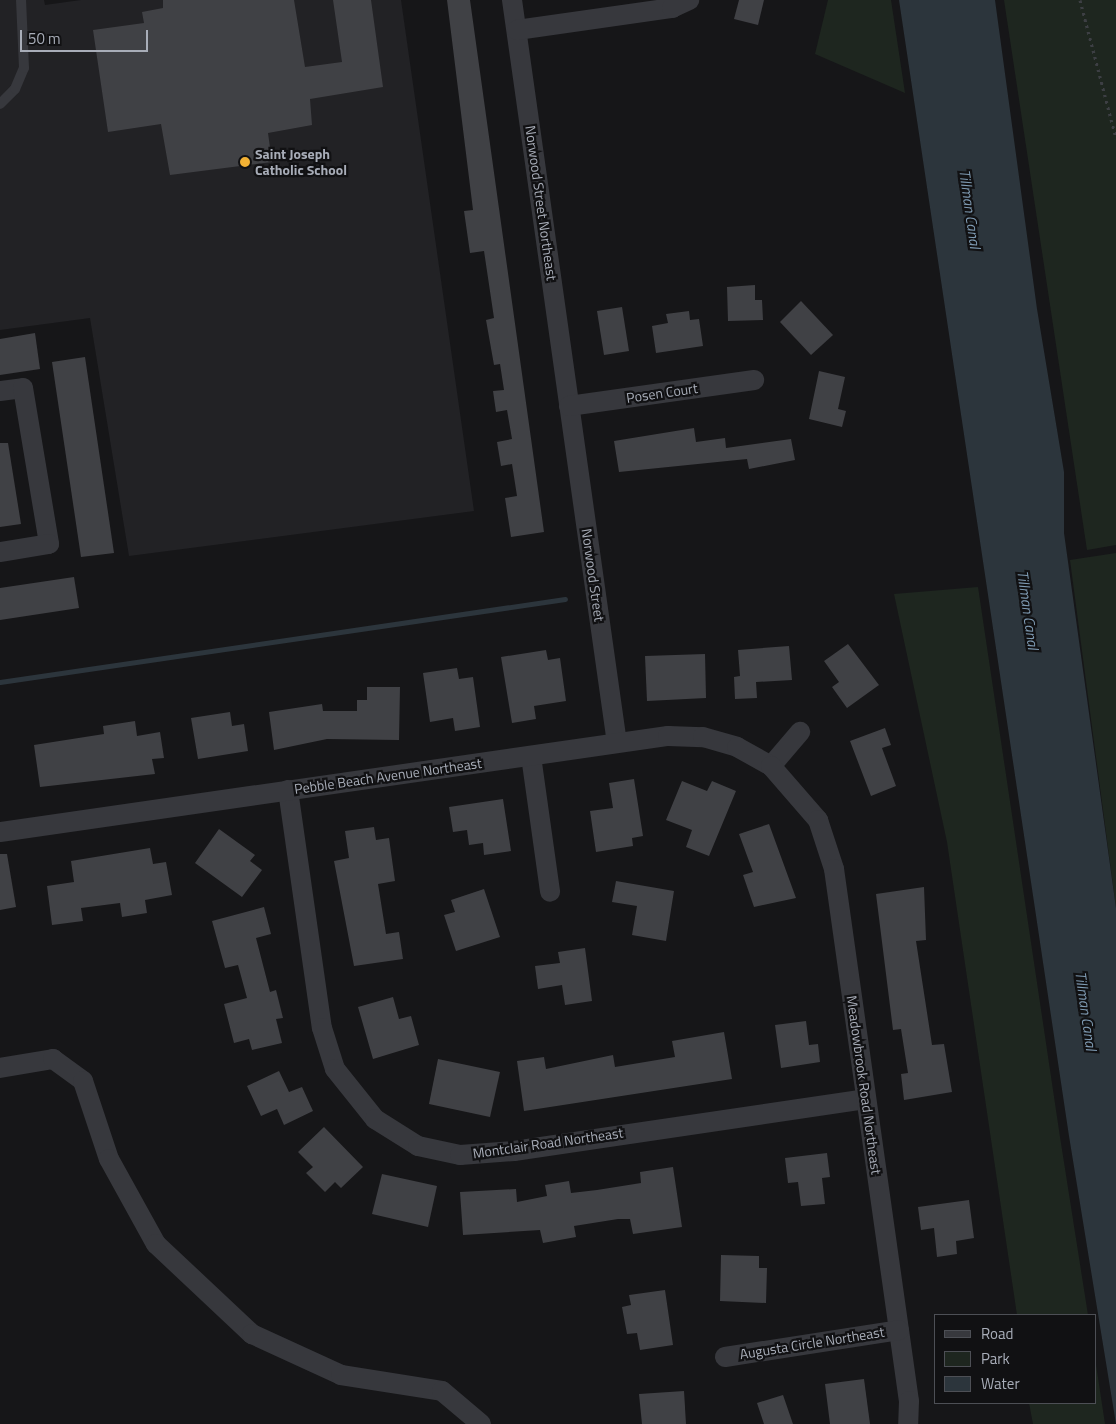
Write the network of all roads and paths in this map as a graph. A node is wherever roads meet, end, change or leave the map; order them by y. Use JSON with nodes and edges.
{"nodes":[{"id":1,"x":22,"y":0,"type":"edge"},
{"id":2,"x":512,"y":0,"type":"edge"},
{"id":3,"x":689,"y":0,"type":"edge"},
{"id":4,"x":1080,"y":0,"type":"edge"},
{"id":5,"x":517,"y":30,"type":"junction"},
{"id":6,"x":0,"y":104,"type":"edge"},
{"id":7,"x":1116,"y":138,"type":"edge"},
{"id":8,"x":754,"y":380,"type":"dead end"},
{"id":9,"x":0,"y":391,"type":"edge"},
{"id":10,"x":569,"y":406,"type":"junction"},
{"id":11,"x":0,"y":552,"type":"edge"},
{"id":12,"x":800,"y":732,"type":"dead end"},
{"id":13,"x":617,"y":743,"type":"junction"},
{"id":14,"x":531,"y":756,"type":"junction"},
{"id":15,"x":771,"y":766,"type":"junction"},
{"id":16,"x":288,"y":790,"type":"junction"},
{"id":17,"x":0,"y":832,"type":"edge"},
{"id":18,"x":550,"y":892,"type":"dead end"},
{"id":19,"x":0,"y":1068,"type":"edge"},
{"id":20,"x":865,"y":1099,"type":"junction"},
{"id":21,"x":899,"y":1330,"type":"junction"},
{"id":22,"x":725,"y":1357,"type":"dead end"},
{"id":23,"x":480,"y":1424,"type":"edge"},
{"id":24,"x":908,"y":1424,"type":"edge"}],
"edges":[{"from":1,"to":6,"type":"lane"},
{"from":2,"to":5,"type":"street","name":"Norwood Street Northeast"},
{"from":3,"to":5,"type":"street"},
{"from":4,"to":7,"type":"path"},
{"from":5,"to":10,"type":"street","name":"Norwood Street Northeast"},
{"from":8,"to":10,"type":"street","name":"Posen Court"},
{"from":9,"to":11,"type":"street"},
{"from":10,"to":13,"type":"street","name":"Norwood Street"},
{"from":12,"to":15,"type":"street"},
{"from":13,"to":14,"type":"street","name":"Pebble Beach Avenue Northeast"},
{"from":13,"to":15,"type":"street","name":"Pebble Beach Avenue Northeast"},
{"from":14,"to":16,"type":"street","name":"Pebble Beach Avenue Northeast"},
{"from":14,"to":18,"type":"street"},
{"from":15,"to":20,"type":"street","name":"Meadowbrook Road Northeast"},
{"from":16,"to":17,"type":"street","name":"Pebble Beach Avenue Northeast"},
{"from":16,"to":20,"type":"street","name":"Montclair Road Northeast"},
{"from":19,"to":23,"type":"street"},
{"from":20,"to":21,"type":"street","name":"Meadowbrook Road Northeast"},
{"from":21,"to":22,"type":"street","name":"Augusta Circle Northeast"},
{"from":21,"to":24,"type":"street","name":"Meadowbrook Road Northeast"}]}
